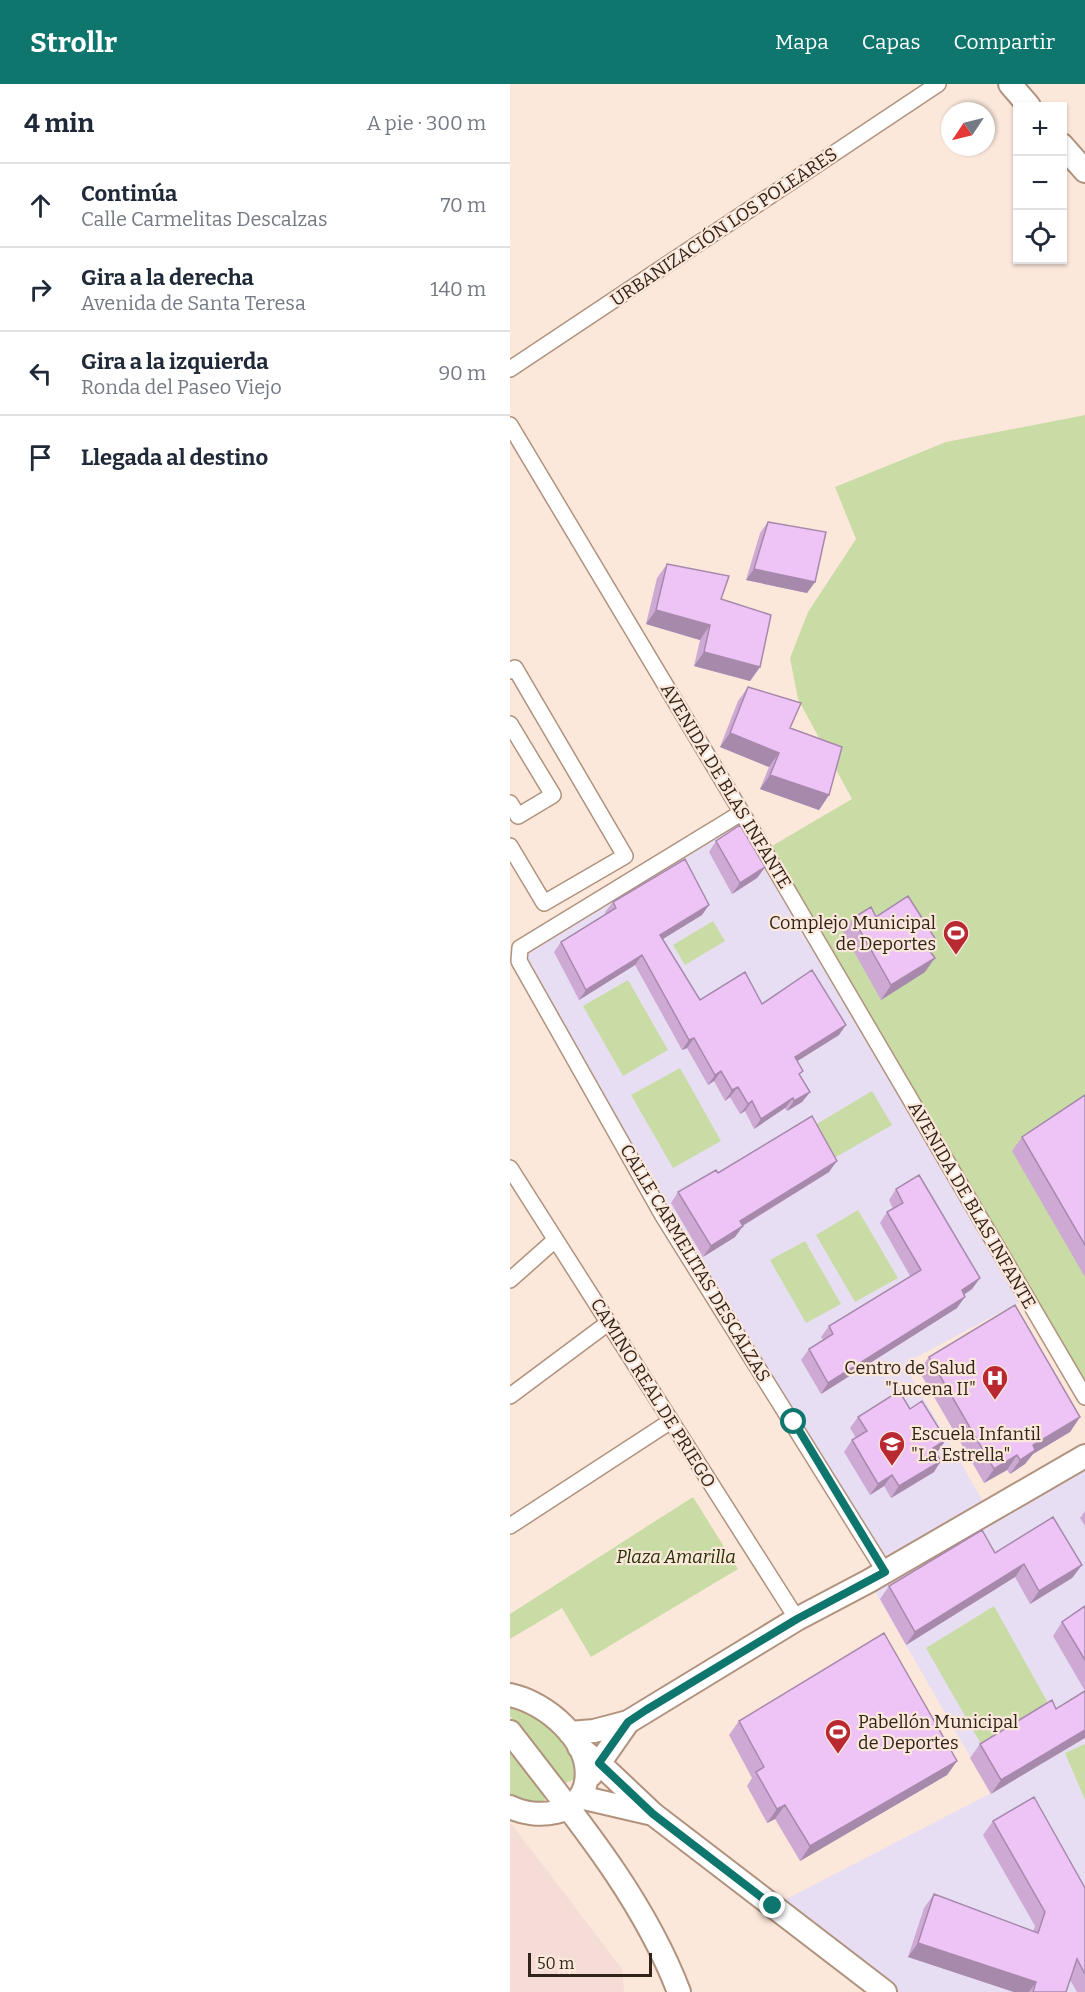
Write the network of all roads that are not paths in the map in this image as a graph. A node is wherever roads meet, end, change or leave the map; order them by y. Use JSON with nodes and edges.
{"nodes":[{"id":1,"x":938,"y":84,"type":"edge"},
{"id":2,"x":1010,"y":84,"type":"edge"},
{"id":3,"x":1026,"y":102,"type":"edge"},
{"id":4,"x":1067,"y":151,"type":"edge"},
{"id":5,"x":1085,"y":171,"type":"edge"},
{"id":6,"x":510,"y":369,"type":"edge"},
{"id":7,"x":510,"y":425,"type":"edge"},
{"id":8,"x":510,"y":671,"type":"edge"},
{"id":9,"x":510,"y":724,"type":"edge"},
{"id":10,"x":510,"y":803,"type":"edge"},
{"id":11,"x":741,"y":813,"type":"junction"},
{"id":12,"x":510,"y":846,"type":"edge"},
{"id":13,"x":510,"y":1168,"type":"edge"},
{"id":14,"x":555,"y":1240,"type":"junction"},
{"id":15,"x":510,"y":1280,"type":"edge"},
{"id":16,"x":608,"y":1323,"type":"junction"},
{"id":17,"x":510,"y":1396,"type":"edge"},
{"id":18,"x":1085,"y":1397,"type":"edge"},
{"id":19,"x":671,"y":1421,"type":"junction"},
{"id":20,"x":1085,"y":1456,"type":"edge"},
{"id":21,"x":510,"y":1526,"type":"edge"},
{"id":22,"x":885,"y":1572,"type":"junction"},
{"id":23,"x":797,"y":1619,"type":"junction"},
{"id":24,"x":510,"y":1682,"type":"edge"},
{"id":25,"x":510,"y":1695,"type":"edge"},
{"id":26,"x":628,"y":1722,"type":"junction"},
{"id":27,"x":510,"y":1731,"type":"edge"},
{"id":28,"x":574,"y":1740,"type":"junction"},
{"id":29,"x":599,"y":1763,"type":"junction"},
{"id":30,"x":578,"y":1795,"type":"junction"},
{"id":31,"x":510,"y":1807,"type":"edge"},
{"id":32,"x":653,"y":1814,"type":"junction"},
{"id":33,"x":679,"y":1992,"type":"edge"},
{"id":34,"x":885,"y":1992,"type":"edge"}],
"edges":[{"from":1,"to":6,"type":"street","name":"URBANIZACIÓN LOS POLEARES"},
{"from":2,"to":3,"type":"street"},
{"from":4,"to":5,"type":"street"},
{"from":7,"to":11,"type":"street","name":"AVENIDA DE BLAS INFANTE"},
{"from":8,"to":12,"type":"street"},
{"from":9,"to":10,"type":"street"},
{"from":11,"to":18,"type":"street","name":"AVENIDA DE BLAS INFANTE"},
{"from":11,"to":22,"type":"street","name":"CALLE CARMELITAS DESCALZAS"},
{"from":13,"to":14,"type":"street","name":"CAMINO REAL DE PRIEGO"},
{"from":14,"to":15,"type":"street"},
{"from":14,"to":16,"type":"street","name":"CAMINO REAL DE PRIEGO"},
{"from":16,"to":17,"type":"street"},
{"from":16,"to":19,"type":"street","name":"CAMINO REAL DE PRIEGO"},
{"from":19,"to":21,"type":"street"},
{"from":19,"to":23,"type":"street","name":"CAMINO REAL DE PRIEGO"},
{"from":20,"to":22,"type":"street"},
{"from":22,"to":23,"type":"street"},
{"from":23,"to":26,"type":"street"},
{"from":24,"to":25,"type":"street"},
{"from":25,"to":28,"type":"street"},
{"from":26,"to":28,"type":"street"},
{"from":26,"to":29,"type":"street"},
{"from":27,"to":30,"type":"street"},
{"from":28,"to":29,"type":"street"},
{"from":28,"to":30,"type":"street"},
{"from":29,"to":30,"type":"street"},
{"from":29,"to":32,"type":"street"},
{"from":30,"to":31,"type":"street"},
{"from":30,"to":32,"type":"street"},
{"from":30,"to":33,"type":"street"},
{"from":32,"to":34,"type":"street"}]}
